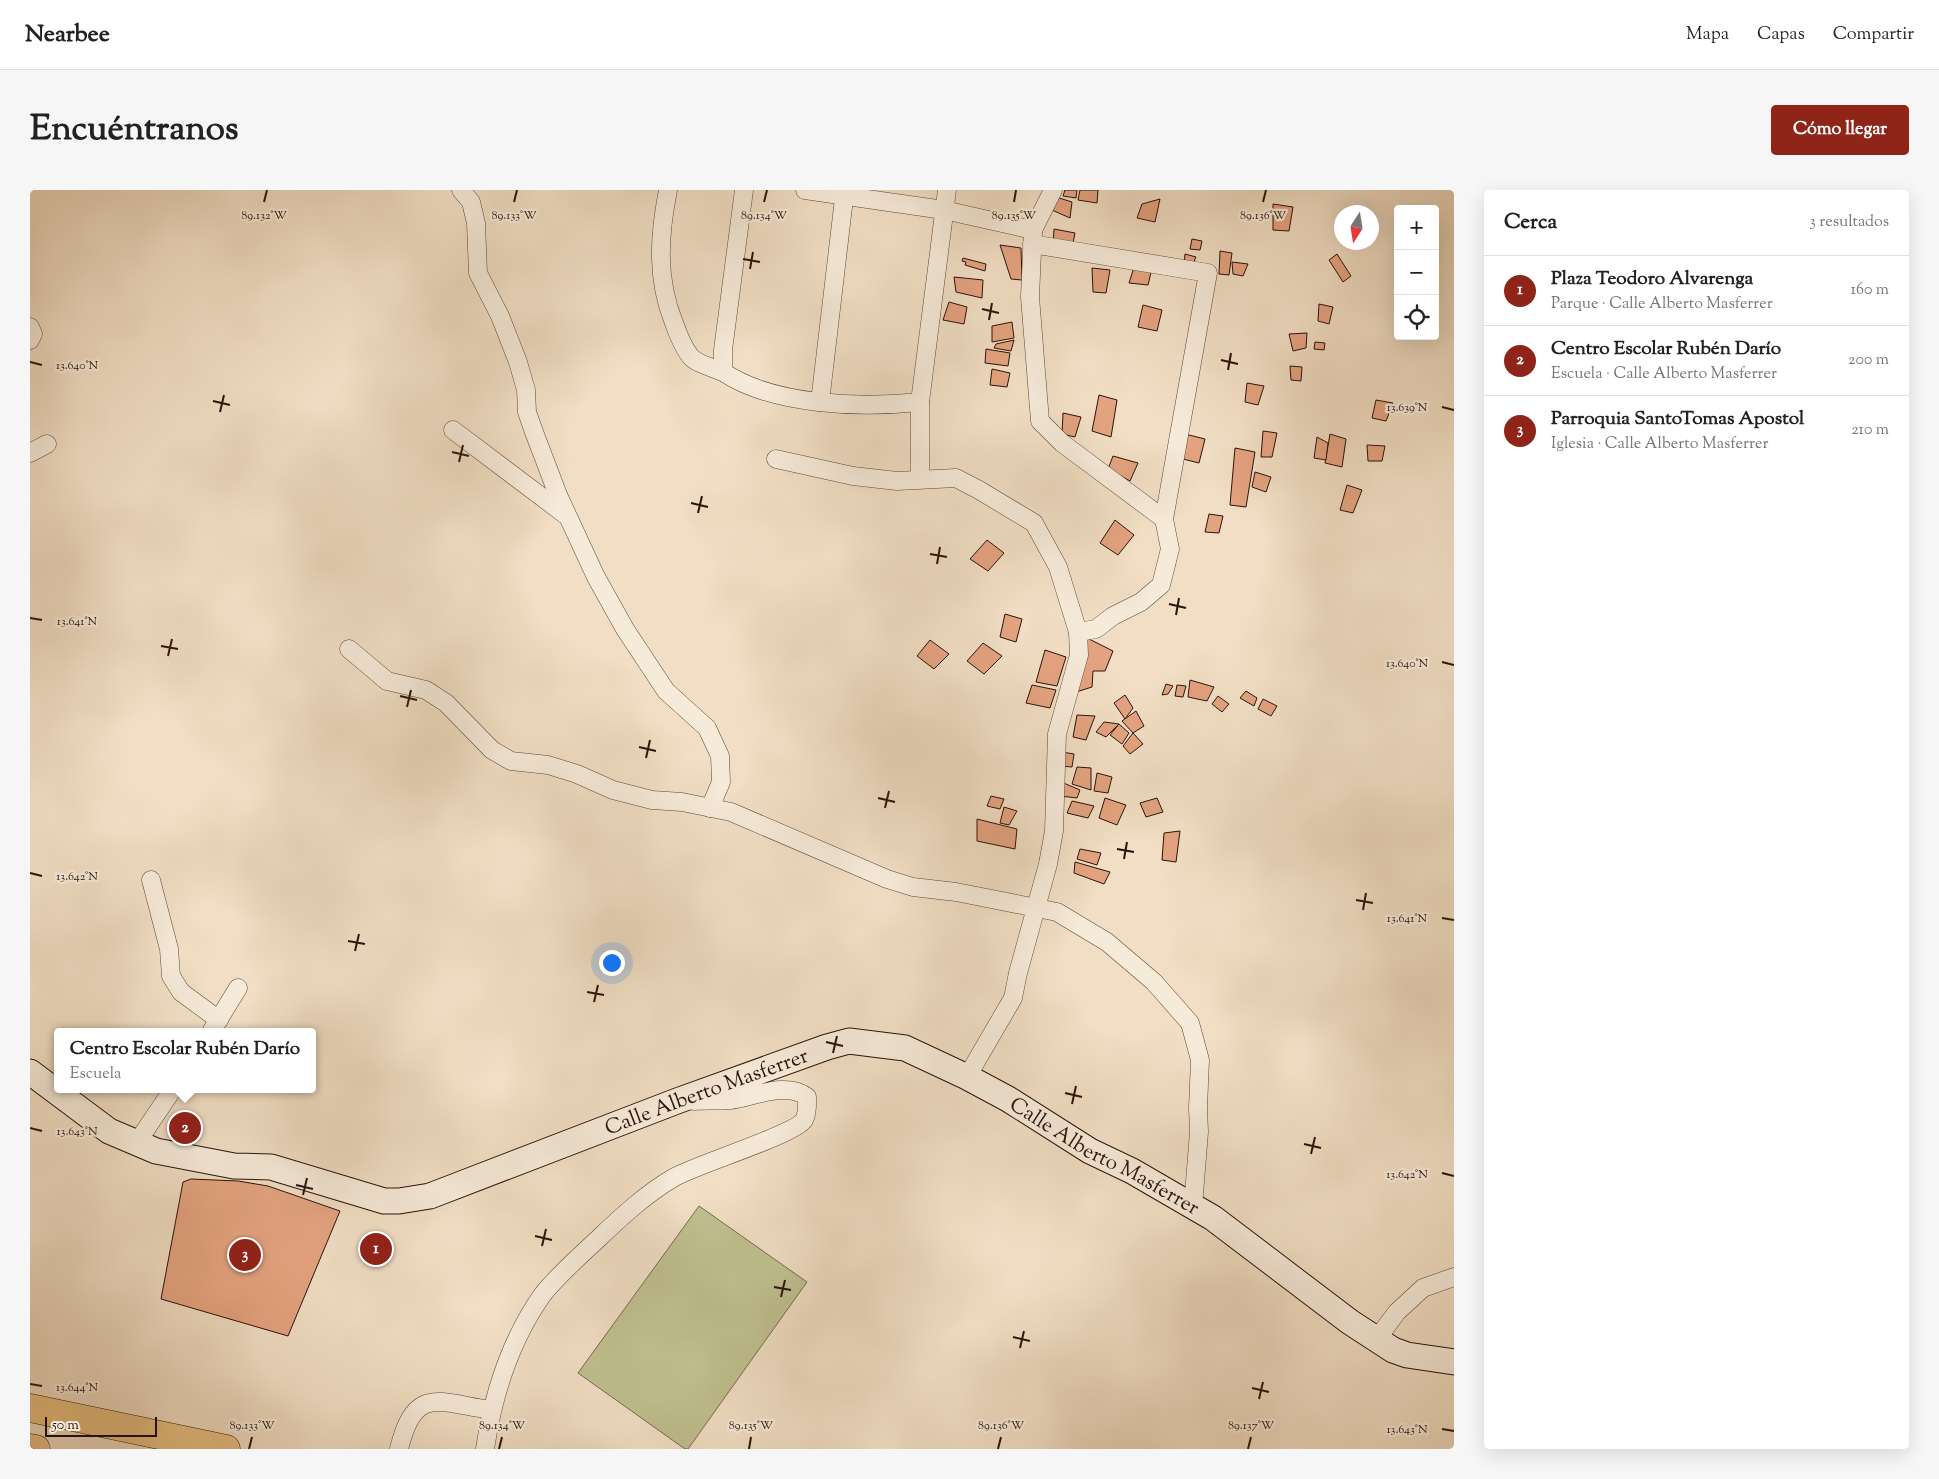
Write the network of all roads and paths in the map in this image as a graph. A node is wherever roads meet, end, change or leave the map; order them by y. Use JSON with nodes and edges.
{"nodes":[{"id":1,"x":461,"y":190,"type":"edge"},
{"id":2,"x":668,"y":190,"type":"edge"},
{"id":3,"x":744,"y":190,"type":"edge"},
{"id":4,"x":805,"y":190,"type":"edge"},
{"id":5,"x":947,"y":190,"type":"edge"},
{"id":6,"x":1052,"y":190,"type":"edge"},
{"id":7,"x":844,"y":193,"type":"edge"},
{"id":8,"x":944,"y":210,"type":"junction"},
{"id":9,"x":1033,"y":237,"type":"junction"},
{"id":10,"x":30,"y":327,"type":"edge"},
{"id":11,"x":30,"y":340,"type":"edge"},
{"id":12,"x":723,"y":372,"type":"junction"},
{"id":13,"x":820,"y":402,"type":"junction"},
{"id":14,"x":920,"y":402,"type":"junction"},
{"id":15,"x":453,"y":430,"type":"dead end"},
{"id":16,"x":47,"y":444,"type":"dead end"},
{"id":17,"x":30,"y":454,"type":"edge"},
{"id":18,"x":776,"y":459,"type":"dead end"},
{"id":19,"x":920,"y":479,"type":"junction"},
{"id":20,"x":569,"y":518,"type":"junction"},
{"id":21,"x":1164,"y":519,"type":"junction"},
{"id":22,"x":1078,"y":632,"type":"junction"},
{"id":23,"x":349,"y":649,"type":"dead end"},
{"id":24,"x":710,"y":808,"type":"junction"},
{"id":25,"x":151,"y":880,"type":"dead end"},
{"id":26,"x":1037,"y":908,"type":"junction"},
{"id":27,"x":238,"y":988,"type":"dead end"},
{"id":28,"x":215,"y":1026,"type":"edge"},
{"id":29,"x":30,"y":1072,"type":"edge"},
{"id":30,"x":967,"y":1076,"type":"junction"},
{"id":31,"x":54,"y":1090,"type":"edge"},
{"id":32,"x":58,"y":1093,"type":"edge"},
{"id":33,"x":169,"y":1093,"type":"edge"},
{"id":34,"x":677,"y":1101,"type":"junction"},
{"id":35,"x":136,"y":1144,"type":"junction"},
{"id":36,"x":1193,"y":1206,"type":"junction"},
{"id":37,"x":1454,"y":1277,"type":"edge"},
{"id":38,"x":1376,"y":1340,"type":"junction"},
{"id":39,"x":1454,"y":1362,"type":"edge"},
{"id":40,"x":30,"y":1408,"type":"edge"},
{"id":41,"x":491,"y":1410,"type":"junction"},
{"id":42,"x":30,"y":1448,"type":"edge"},
{"id":43,"x":36,"y":1449,"type":"edge"},
{"id":44,"x":226,"y":1449,"type":"edge"},
{"id":45,"x":399,"y":1449,"type":"edge"},
{"id":46,"x":485,"y":1449,"type":"edge"}],
"edges":[{"from":1,"to":20,"type":"street"},
{"from":2,"to":12,"type":"street"},
{"from":3,"to":12,"type":"street"},
{"from":4,"to":7,"type":"street"},
{"from":5,"to":8,"type":"street"},
{"from":6,"to":9,"type":"street"},
{"from":7,"to":8,"type":"street"},
{"from":7,"to":13,"type":"street"},
{"from":8,"to":9,"type":"street"},
{"from":8,"to":14,"type":"street"},
{"from":9,"to":21,"type":"street"},
{"from":9,"to":21,"type":"street"},
{"from":10,"to":11,"type":"street"},
{"from":12,"to":13,"type":"street"},
{"from":13,"to":14,"type":"street"},
{"from":14,"to":19,"type":"street"},
{"from":15,"to":20,"type":"street"},
{"from":16,"to":17,"type":"street"},
{"from":18,"to":19,"type":"street"},
{"from":19,"to":22,"type":"street"},
{"from":20,"to":24,"type":"street"},
{"from":21,"to":22,"type":"street"},
{"from":22,"to":26,"type":"street"},
{"from":23,"to":24,"type":"street"},
{"from":24,"to":26,"type":"street"},
{"from":25,"to":28,"type":"street"},
{"from":26,"to":30,"type":"street"},
{"from":26,"to":36,"type":"street"},
{"from":27,"to":28,"type":"street"},
{"from":29,"to":31,"type":"main road","name":"Calle Alberto Masferrer"},
{"from":30,"to":34,"type":"main road","name":"Calle Alberto Masferrer"},
{"from":30,"to":36,"type":"main road","name":"Calle Alberto Masferrer"},
{"from":32,"to":35,"type":"main road","name":"Calle Alberto Masferrer"},
{"from":33,"to":35,"type":"street"},
{"from":34,"to":35,"type":"main road","name":"Calle Alberto Masferrer"},
{"from":34,"to":41,"type":"street"},
{"from":36,"to":38,"type":"main road","name":"Calle Alberto Masferrer"},
{"from":37,"to":38,"type":"street"},
{"from":38,"to":39,"type":"main road","name":"Calle Alberto Masferrer"},
{"from":40,"to":44,"type":"highway"},
{"from":41,"to":45,"type":"street"},
{"from":41,"to":46,"type":"street"},
{"from":42,"to":43,"type":"highway"}]}
